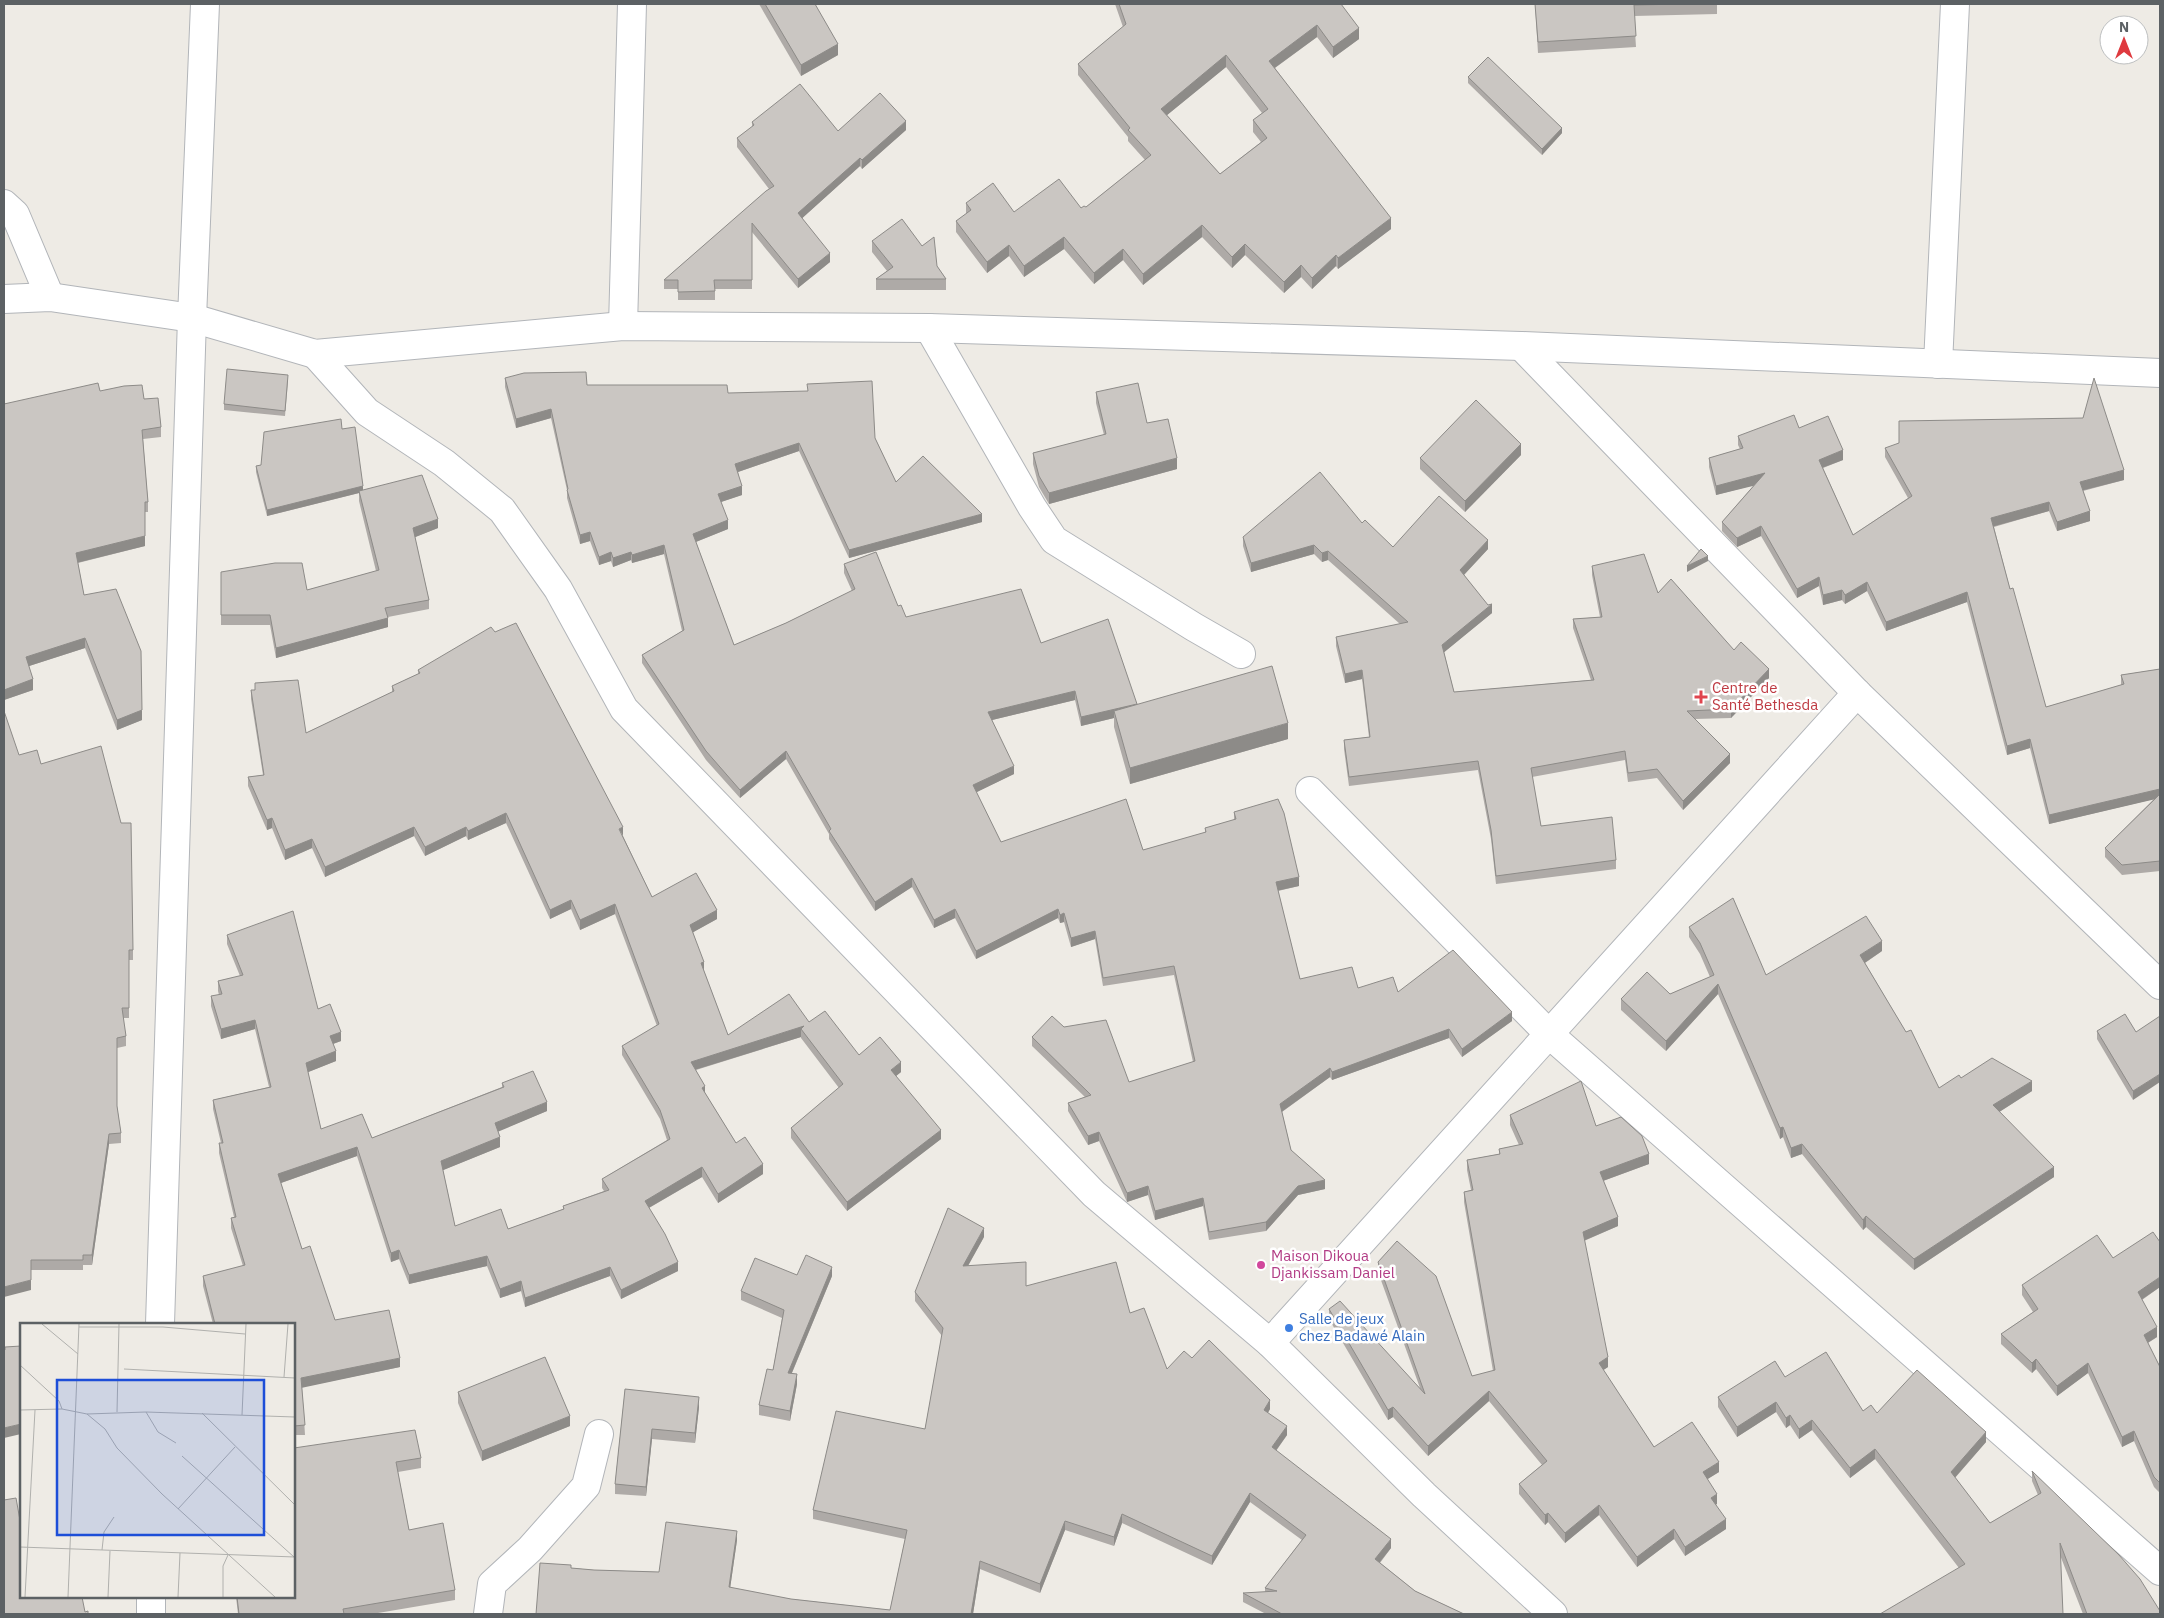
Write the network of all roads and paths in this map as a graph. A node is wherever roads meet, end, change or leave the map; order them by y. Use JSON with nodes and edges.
{"nodes":[{"id":1,"x":205,"y":4,"type":"edge"},
{"id":2,"x":632,"y":4,"type":"edge"},
{"id":3,"x":1955,"y":4,"type":"edge"},
{"id":4,"x":4,"y":204,"type":"edge"},
{"id":5,"x":50,"y":297,"type":"junction"},
{"id":6,"x":4,"y":299,"type":"edge"},
{"id":7,"x":192,"y":318,"type":"junction"},
{"id":8,"x":623,"y":326,"type":"junction"},
{"id":9,"x":929,"y":328,"type":"junction"},
{"id":10,"x":1521,"y":346,"type":"junction"},
{"id":11,"x":315,"y":354,"type":"junction"},
{"id":12,"x":1938,"y":364,"type":"junction"},
{"id":13,"x":2160,"y":373,"type":"edge"},
{"id":14,"x":1241,"y":654,"type":"dead end"},
{"id":15,"x":1857,"y":693,"type":"junction"},
{"id":16,"x":1310,"y":791,"type":"dead end"},
{"id":17,"x":2160,"y":985,"type":"edge"},
{"id":18,"x":1550,"y":1035,"type":"junction"},
{"id":19,"x":160,"y":1323,"type":"edge"},
{"id":20,"x":1270,"y":1343,"type":"junction"},
{"id":21,"x":599,"y":1434,"type":"dead end"},
{"id":22,"x":2160,"y":1571,"type":"edge"},
{"id":23,"x":151,"y":1598,"type":"edge"},
{"id":24,"x":151,"y":1614,"type":"edge"},
{"id":25,"x":488,"y":1614,"type":"edge"},
{"id":26,"x":1553,"y":1614,"type":"edge"}],
"edges":[{"from":1,"to":7,"type":"street"},
{"from":2,"to":8,"type":"street"},
{"from":3,"to":12,"type":"street"},
{"from":4,"to":5,"type":"street"},
{"from":5,"to":6,"type":"street"},
{"from":5,"to":7,"type":"street"},
{"from":7,"to":11,"type":"street"},
{"from":7,"to":19,"type":"street"},
{"from":8,"to":9,"type":"street"},
{"from":8,"to":11,"type":"street"},
{"from":9,"to":10,"type":"street"},
{"from":9,"to":14,"type":"street"},
{"from":10,"to":12,"type":"street"},
{"from":10,"to":15,"type":"street"},
{"from":11,"to":20,"type":"street"},
{"from":12,"to":13,"type":"street"},
{"from":15,"to":17,"type":"street"},
{"from":15,"to":18,"type":"street"},
{"from":16,"to":18,"type":"street"},
{"from":18,"to":20,"type":"street"},
{"from":18,"to":22,"type":"street"},
{"from":20,"to":26,"type":"street"},
{"from":21,"to":25,"type":"street"},
{"from":23,"to":24,"type":"street"}]}
